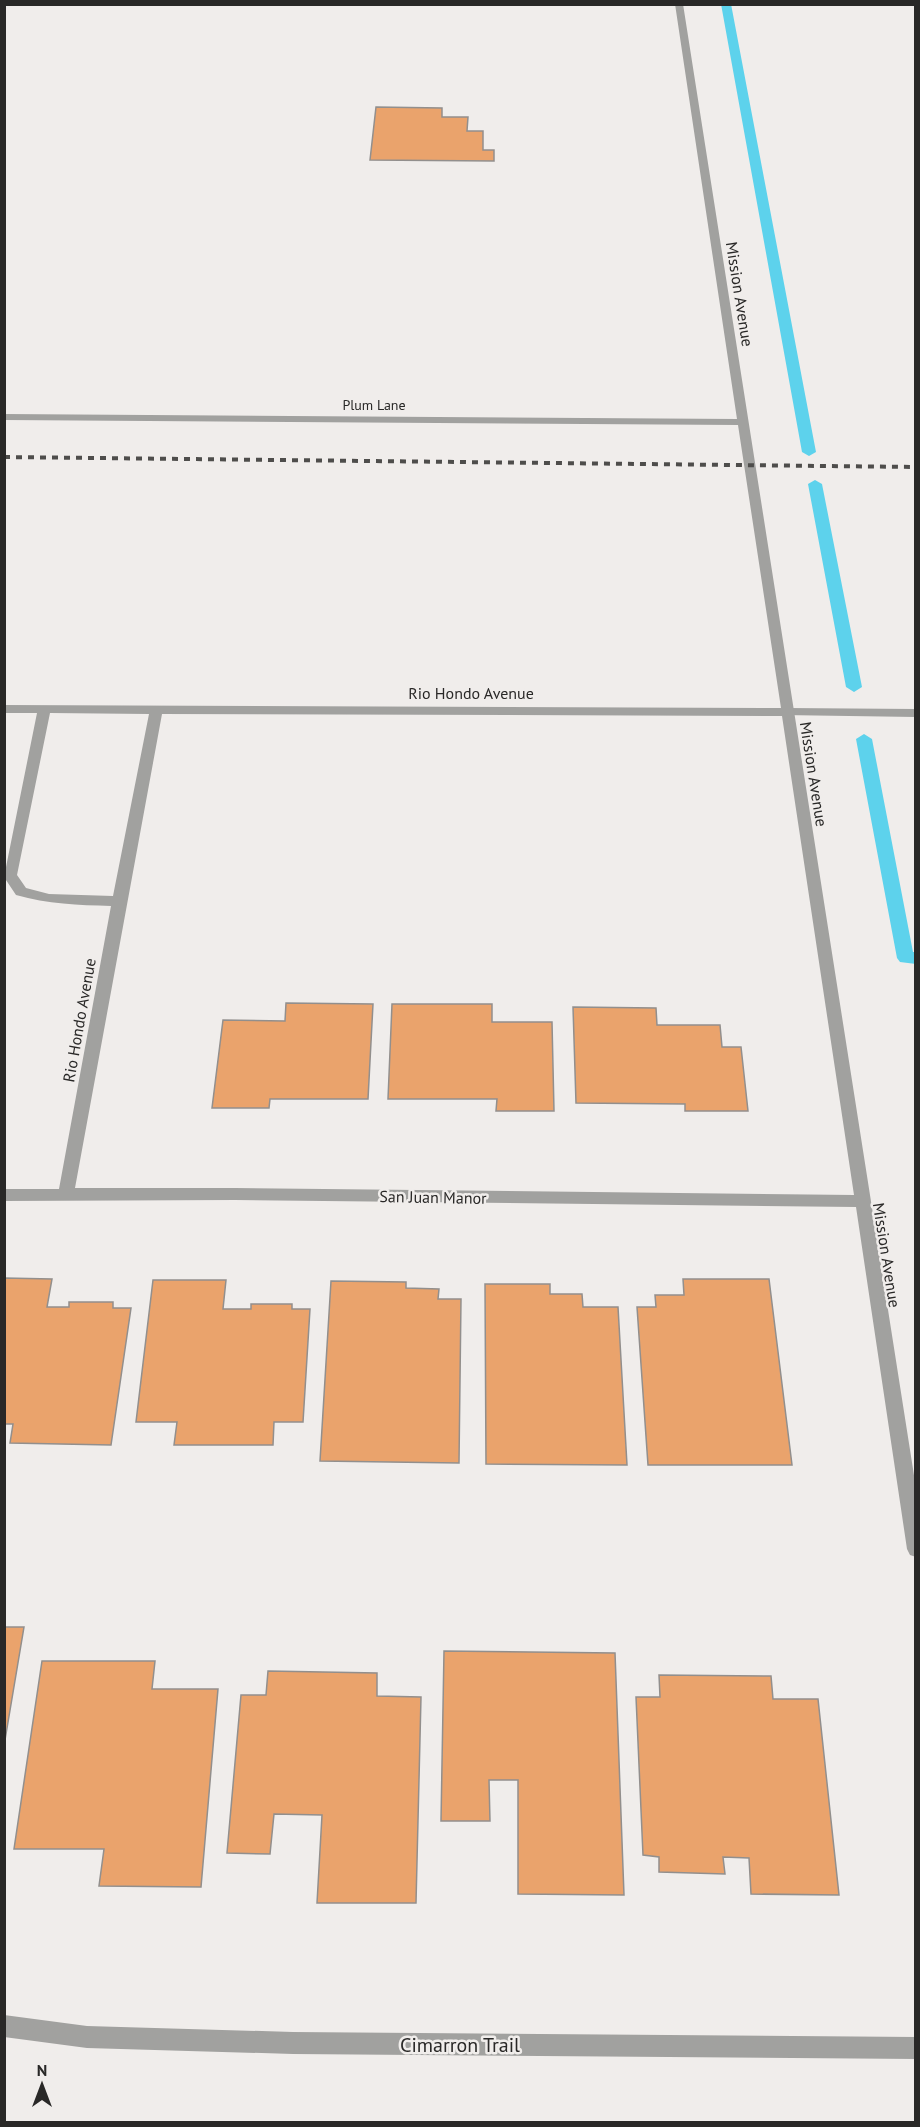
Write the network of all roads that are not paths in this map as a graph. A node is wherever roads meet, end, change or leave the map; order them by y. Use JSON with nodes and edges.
{"nodes":[{"id":1,"x":680,"y":4,"type":"edge"},
{"id":2,"x":4,"y":417,"type":"edge"},
{"id":3,"x":743,"y":422,"type":"junction"},
{"id":4,"x":4,"y":709,"type":"edge"},
{"id":5,"x":44,"y":709,"type":"junction"},
{"id":6,"x":156,"y":710,"type":"junction"},
{"id":7,"x":787,"y":712,"type":"junction"},
{"id":8,"x":915,"y":713,"type":"edge"},
{"id":9,"x":119,"y":901,"type":"junction"},
{"id":10,"x":66,"y":1194,"type":"junction"},
{"id":11,"x":4,"y":1195,"type":"edge"},
{"id":12,"x":862,"y":1201,"type":"junction"},
{"id":13,"x":915,"y":1549,"type":"edge"},
{"id":14,"x":4,"y":2026,"type":"edge"},
{"id":15,"x":915,"y":2048,"type":"edge"}],
"edges":[{"from":1,"to":3,"type":"street","name":"Mission Avenue"},
{"from":2,"to":3,"type":"street","name":"Plum Lane"},
{"from":3,"to":7,"type":"street","name":"Mission Avenue"},
{"from":4,"to":5,"type":"street","name":"Rio Hondo Avenue"},
{"from":5,"to":6,"type":"street","name":"Rio Hondo Avenue"},
{"from":5,"to":9,"type":"street"},
{"from":6,"to":7,"type":"street","name":"Rio Hondo Avenue"},
{"from":6,"to":9,"type":"street","name":"Rio Hondo Avenue"},
{"from":7,"to":8,"type":"street","name":"Rio Hondo Avenue"},
{"from":7,"to":12,"type":"street","name":"Mission Avenue"},
{"from":9,"to":10,"type":"street","name":"Rio Hondo Avenue"},
{"from":10,"to":11,"type":"street","name":"San Juan Manor"},
{"from":10,"to":12,"type":"street","name":"San Juan Manor"},
{"from":12,"to":13,"type":"street","name":"Mission Avenue"},
{"from":14,"to":15,"type":"street","name":"Cimarron Trail"}]}
